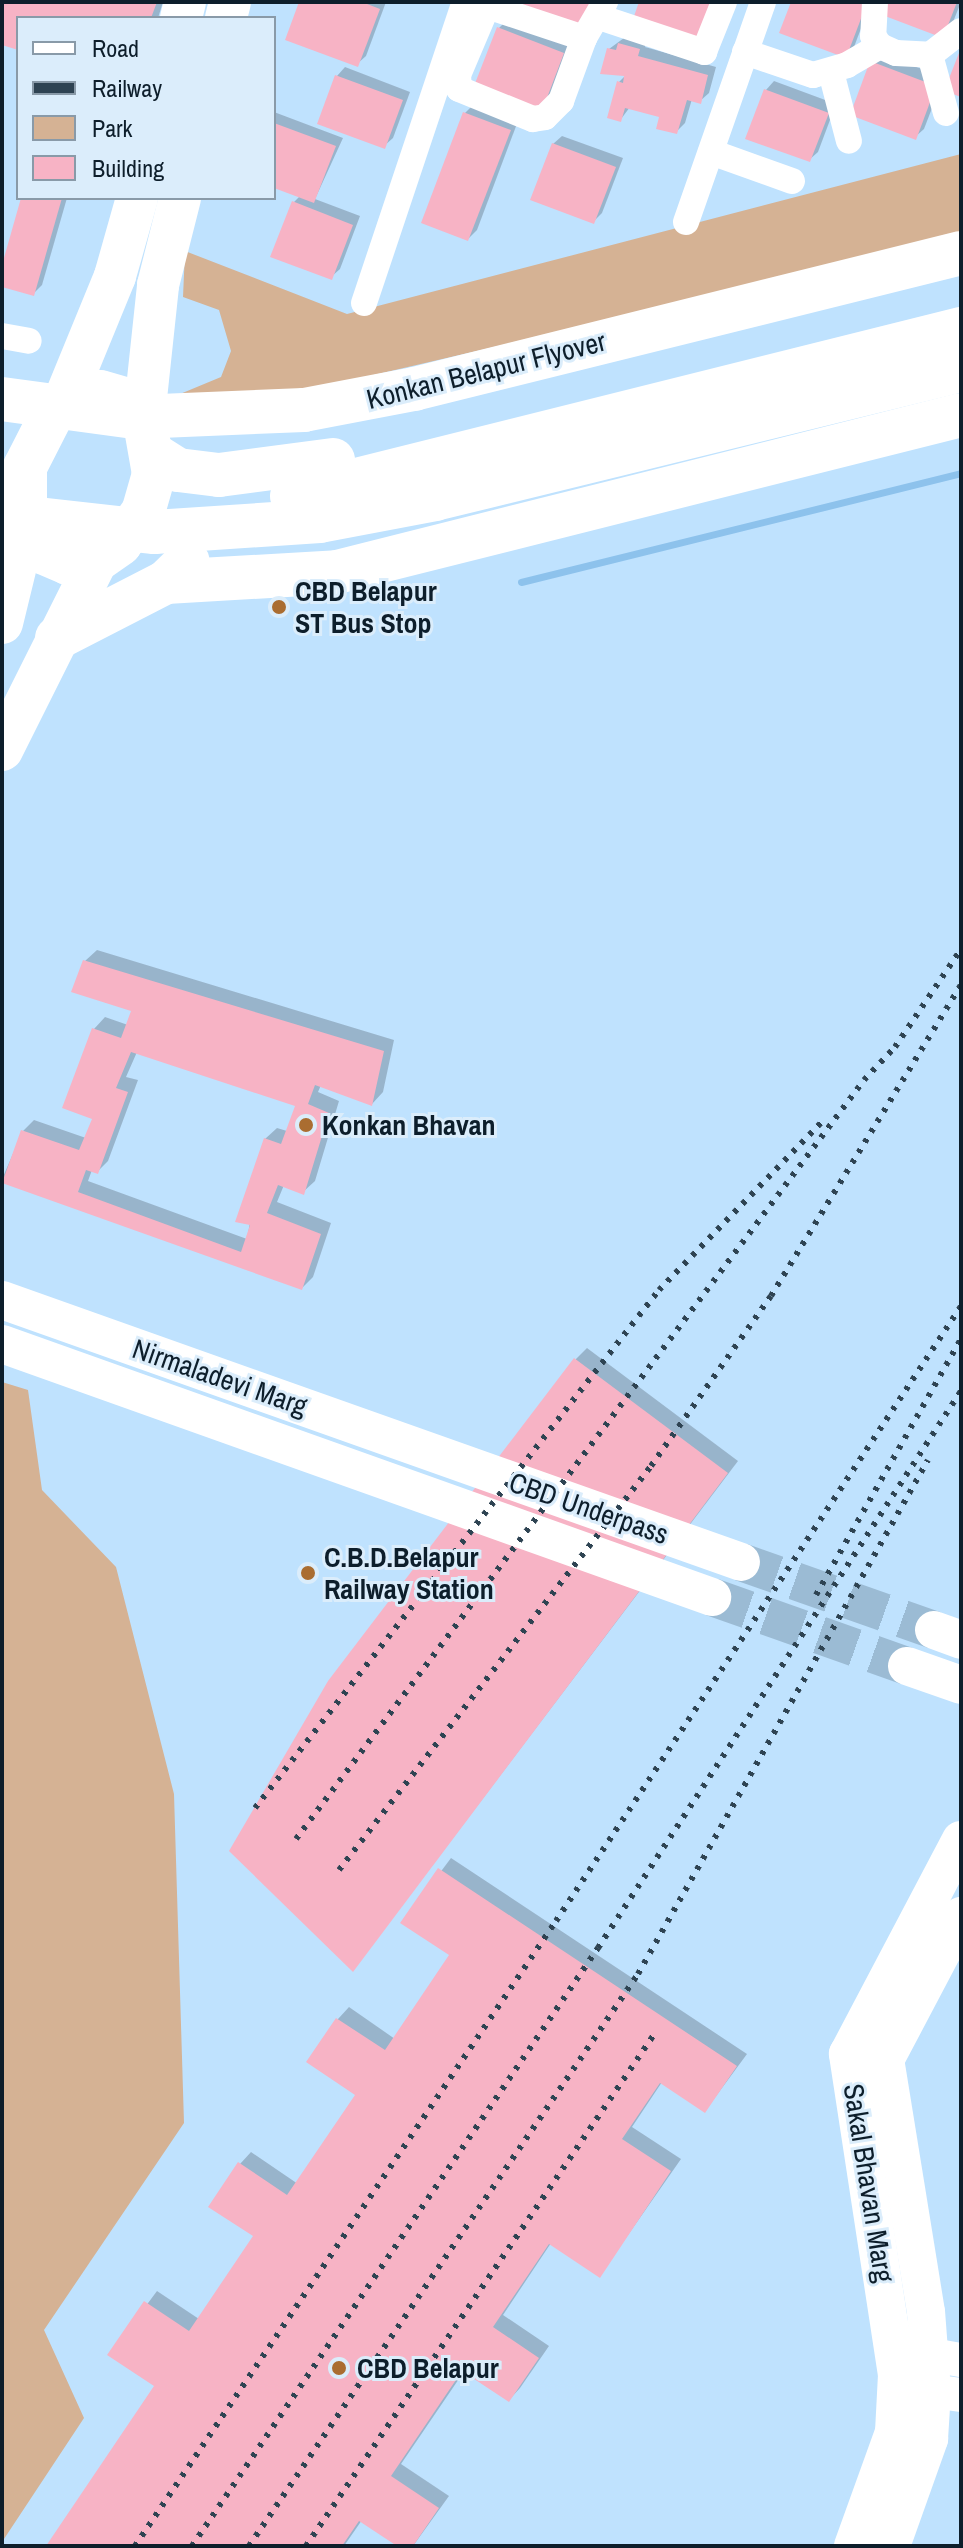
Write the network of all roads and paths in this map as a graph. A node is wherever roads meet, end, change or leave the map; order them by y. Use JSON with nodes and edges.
{"nodes":[{"id":1,"x":724,"y":2,"type":"edge"},
{"id":2,"x":763,"y":2,"type":"edge"},
{"id":3,"x":875,"y":2,"type":"edge"},
{"id":4,"x":479,"y":3,"type":"edge"},
{"id":5,"x":596,"y":19,"type":"edge"},
{"id":6,"x":961,"y":31,"type":"edge"},
{"id":7,"x":880,"y":46,"type":"junction"},
{"id":8,"x":745,"y":52,"type":"junction"},
{"id":9,"x":930,"y":55,"type":"junction"},
{"id":10,"x":831,"y":72,"type":"junction"},
{"id":11,"x":946,"y":113,"type":"dead end"},
{"id":12,"x":849,"y":141,"type":"dead end"},
{"id":13,"x":711,"y":152,"type":"junction"},
{"id":14,"x":792,"y":181,"type":"dead end"},
{"id":15,"x":136,"y":200,"type":"edge"},
{"id":16,"x":179,"y":200,"type":"edge"},
{"id":17,"x":686,"y":222,"type":"dead end"},
{"id":18,"x":961,"y":253,"type":"edge"},
{"id":19,"x":115,"y":276,"type":"junction"},
{"id":20,"x":158,"y":285,"type":"junction"},
{"id":21,"x":961,"y":300,"type":"edge"},
{"id":22,"x":364,"y":303,"type":"dead end"},
{"id":23,"x":961,"y":329,"type":"edge"},
{"id":24,"x":2,"y":336,"type":"edge"},
{"id":25,"x":29,"y":341,"type":"dead end"},
{"id":26,"x":961,"y":370,"type":"edge"},
{"id":27,"x":2,"y":399,"type":"edge"},
{"id":28,"x":961,"y":415,"type":"edge"},
{"id":29,"x":35,"y":426,"type":"edge"},
{"id":30,"x":149,"y":436,"type":"junction"},
{"id":31,"x":234,"y":502,"type":"junction"},
{"id":32,"x":145,"y":505,"type":"junction"},
{"id":33,"x":13,"y":524,"type":"edge"},
{"id":34,"x":91,"y":572,"type":"junction"},
{"id":35,"x":166,"y":582,"type":"junction"},
{"id":36,"x":2,"y":623,"type":"edge"},
{"id":37,"x":57,"y":638,"type":"junction"},
{"id":38,"x":2,"y":750,"type":"edge"},
{"id":39,"x":2,"y":1300,"type":"edge"},
{"id":40,"x":2,"y":1344,"type":"edge"},
{"id":41,"x":438,"y":1455,"type":"joint"},
{"id":42,"x":424,"y":1495,"type":"joint"},
{"id":43,"x":741,"y":1562,"type":"tunnel mouth"},
{"id":44,"x":712,"y":1597,"type":"tunnel mouth"},
{"id":45,"x":907,"y":1666,"type":"tunnel mouth"},
{"id":46,"x":961,"y":1685,"type":"edge"},
{"id":47,"x":961,"y":1840,"type":"edge"},
{"id":48,"x":961,"y":1916,"type":"edge"},
{"id":49,"x":897,"y":2375,"type":"junction"},
{"id":50,"x":947,"y":2376,"type":"edge"},
{"id":51,"x":853,"y":2546,"type":"edge"},
{"id":52,"x":891,"y":2546,"type":"edge"}],
"edges":[{"from":1,"to":5,"type":"street"},
{"from":2,"to":8,"type":"street"},
{"from":3,"to":7,"type":"street"},
{"from":4,"to":5,"type":"street"},
{"from":4,"to":5,"type":"street"},
{"from":4,"to":22,"type":"street"},
{"from":6,"to":9,"type":"street"},
{"from":7,"to":9,"type":"street"},
{"from":7,"to":10,"type":"street"},
{"from":8,"to":10,"type":"street"},
{"from":8,"to":13,"type":"street"},
{"from":9,"to":11,"type":"street"},
{"from":10,"to":12,"type":"street"},
{"from":13,"to":14,"type":"street"},
{"from":13,"to":17,"type":"street"},
{"from":15,"to":19,"type":"main road"},
{"from":16,"to":20,"type":"main road"},
{"from":18,"to":27,"type":"highway","name":"Konkan Belapur Flyover"},
{"from":19,"to":20,"type":"main road"},
{"from":19,"to":29,"type":"main road"},
{"from":20,"to":30,"type":"main road"},
{"from":21,"to":30,"type":"highway"},
{"from":23,"to":31,"type":"highway"},
{"from":24,"to":25,"type":"street"},
{"from":26,"to":33,"type":"highway"},
{"from":28,"to":35,"type":"highway"},
{"from":29,"to":30,"type":"highway"},
{"from":29,"to":33,"type":"highway"},
{"from":30,"to":32,"type":"highway"},
{"from":31,"to":32,"type":"highway"},
{"from":31,"to":35,"type":"highway"},
{"from":32,"to":34,"type":"highway"},
{"from":33,"to":34,"type":"highway"},
{"from":33,"to":36,"type":"main road"},
{"from":34,"to":37,"type":"main road"},
{"from":35,"to":37,"type":"highway"},
{"from":37,"to":38,"type":"main road"},
{"from":39,"to":41,"type":"main road","name":"Nirmaladevi Marg"},
{"from":40,"to":42,"type":"main road","name":"Nirmaladevi Marg"},
{"from":41,"to":43,"type":"main road","name":"CBD Underpass"},
{"from":42,"to":44,"type":"main road","name":"CBD Underpass"},
{"from":45,"to":46,"type":"main road"},
{"from":47,"to":49,"type":"main road","name":"Sakal Bhavan Marg"},
{"from":48,"to":50,"type":"main road","name":"Sakal Bhavan Marg"},
{"from":49,"to":50,"type":"street"},
{"from":49,"to":51,"type":"main road","name":"Sakal Bhavan Marg"},
{"from":50,"to":52,"type":"main road","name":"Sakal Bhavan Marg"}]}
